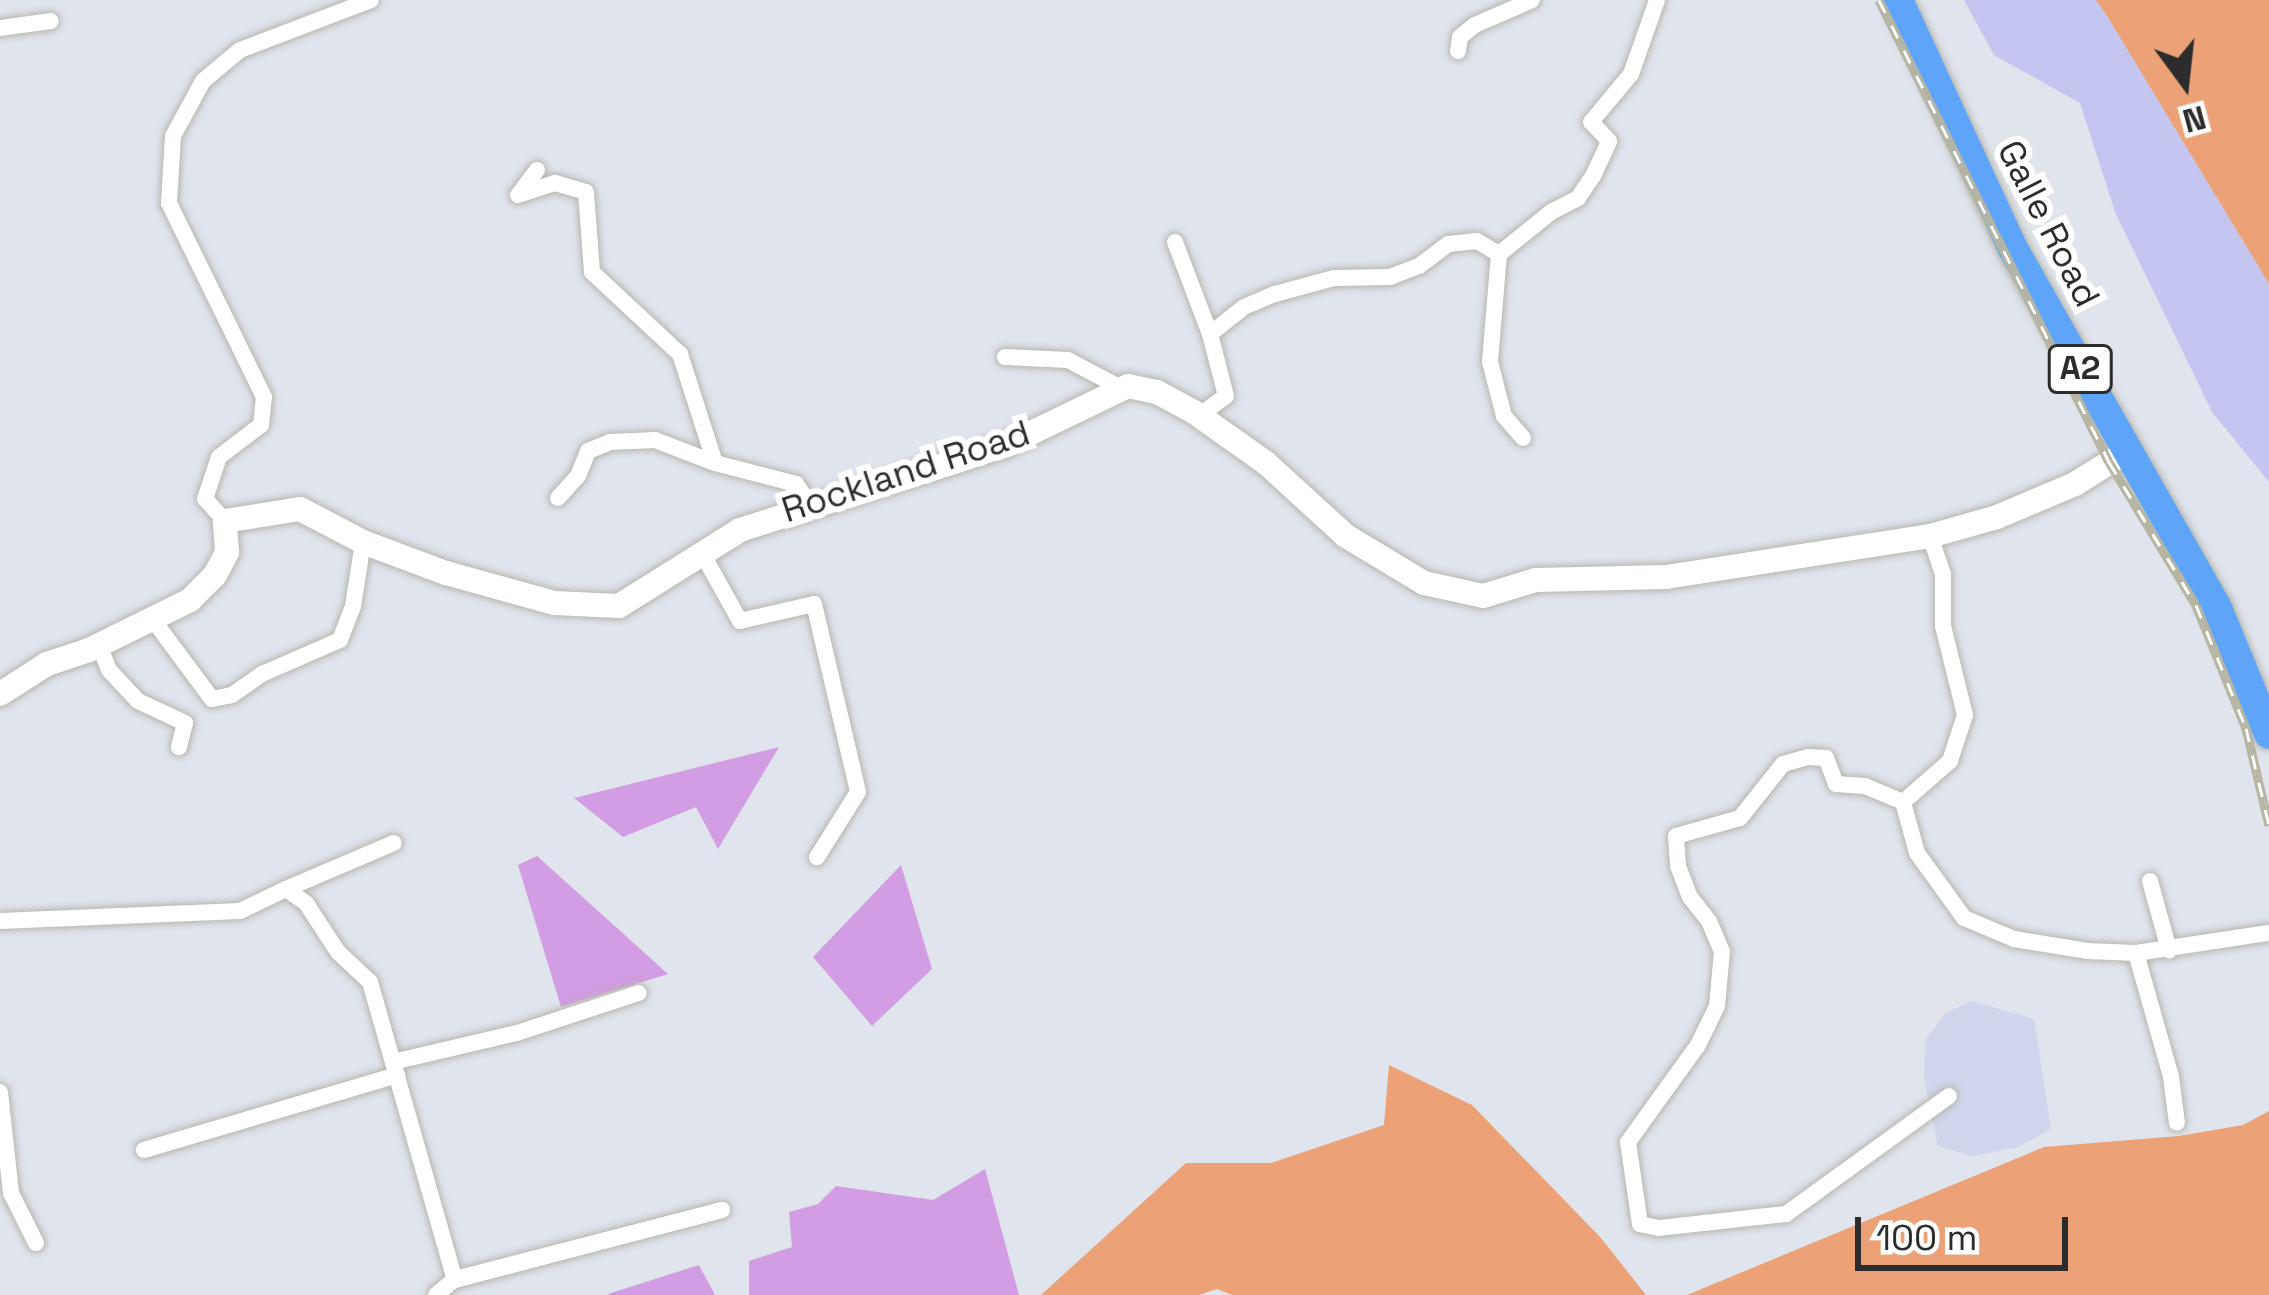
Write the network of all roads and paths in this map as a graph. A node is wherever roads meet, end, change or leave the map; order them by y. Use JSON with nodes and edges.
{"nodes":[{"id":1,"x":371,"y":0,"type":"edge"},
{"id":2,"x":1532,"y":0,"type":"edge"},
{"id":3,"x":1898,"y":0,"type":"edge"},
{"id":4,"x":1653,"y":1,"type":"edge"},
{"id":5,"x":51,"y":21,"type":"dead end"},
{"id":6,"x":0,"y":28,"type":"edge"},
{"id":7,"x":1458,"y":51,"type":"dead end"},
{"id":8,"x":537,"y":170,"type":"dead end"},
{"id":9,"x":1175,"y":242,"type":"dead end"},
{"id":10,"x":1499,"y":254,"type":"junction"},
{"id":11,"x":1210,"y":334,"type":"junction"},
{"id":12,"x":1005,"y":357,"type":"dead end"},
{"id":13,"x":1121,"y":388,"type":"junction"},
{"id":14,"x":1198,"y":416,"type":"junction"},
{"id":15,"x":1522,"y":439,"type":"dead end"},
{"id":16,"x":2126,"y":452,"type":"junction"},
{"id":17,"x":715,"y":463,"type":"junction"},
{"id":18,"x":557,"y":498,"type":"dead end"},
{"id":19,"x":810,"y":504,"type":"junction"},
{"id":20,"x":225,"y":521,"type":"junction"},
{"id":21,"x":1930,"y":536,"type":"junction"},
{"id":22,"x":363,"y":542,"type":"junction"},
{"id":23,"x":702,"y":553,"type":"junction"},
{"id":24,"x":151,"y":617,"type":"junction"},
{"id":25,"x":99,"y":645,"type":"junction"},
{"id":26,"x":0,"y":694,"type":"edge"},
{"id":27,"x":2269,"y":734,"type":"edge"},
{"id":28,"x":179,"y":747,"type":"dead end"},
{"id":29,"x":1904,"y":802,"type":"junction"},
{"id":30,"x":394,"y":843,"type":"dead end"},
{"id":31,"x":817,"y":857,"type":"dead end"},
{"id":32,"x":2150,"y":880,"type":"dead end"},
{"id":33,"x":286,"y":890,"type":"junction"},
{"id":34,"x":0,"y":920,"type":"edge"},
{"id":35,"x":2269,"y":933,"type":"edge"},
{"id":36,"x":2169,"y":950,"type":"junction"},
{"id":37,"x":2136,"y":953,"type":"junction"},
{"id":38,"x":639,"y":993,"type":"dead end"},
{"id":39,"x":395,"y":1069,"type":"junction"},
{"id":40,"x":0,"y":1092,"type":"edge"},
{"id":41,"x":1949,"y":1096,"type":"dead end"},
{"id":42,"x":2177,"y":1123,"type":"dead end"},
{"id":43,"x":144,"y":1150,"type":"dead end"},
{"id":44,"x":36,"y":1243,"type":"dead end"},
{"id":45,"x":455,"y":1280,"type":"junction"},
{"id":46,"x":436,"y":1295,"type":"edge"}],
"edges":[{"from":1,"to":20,"type":"street"},
{"from":2,"to":7,"type":"street"},
{"from":3,"to":16,"type":"highway","name":"Galle Road","number":"A2"},
{"from":4,"to":10,"type":"street"},
{"from":5,"to":6,"type":"street"},
{"from":8,"to":17,"type":"street"},
{"from":9,"to":11,"type":"street"},
{"from":10,"to":11,"type":"street"},
{"from":10,"to":15,"type":"street"},
{"from":11,"to":14,"type":"street"},
{"from":12,"to":13,"type":"street"},
{"from":13,"to":14,"type":"street"},
{"from":13,"to":19,"type":"street","name":"Rockland Road"},
{"from":14,"to":21,"type":"street"},
{"from":16,"to":21,"type":"street"},
{"from":16,"to":27,"type":"highway","name":"Galle Road","number":"A2"},
{"from":17,"to":18,"type":"street"},
{"from":17,"to":19,"type":"street"},
{"from":19,"to":23,"type":"street","name":"Rockland Road"},
{"from":20,"to":22,"type":"street","name":"Rockland Road"},
{"from":20,"to":24,"type":"street"},
{"from":21,"to":29,"type":"street"},
{"from":22,"to":23,"type":"street","name":"Rockland Road"},
{"from":22,"to":24,"type":"street"},
{"from":23,"to":31,"type":"street"},
{"from":24,"to":25,"type":"street"},
{"from":25,"to":26,"type":"street"},
{"from":25,"to":28,"type":"street"},
{"from":29,"to":37,"type":"street"},
{"from":29,"to":41,"type":"street"},
{"from":30,"to":33,"type":"street"},
{"from":32,"to":36,"type":"street"},
{"from":33,"to":34,"type":"street"},
{"from":33,"to":39,"type":"street"},
{"from":35,"to":36,"type":"street"},
{"from":36,"to":37,"type":"street"},
{"from":37,"to":42,"type":"street"},
{"from":38,"to":39,"type":"street"},
{"from":39,"to":43,"type":"street"},
{"from":39,"to":45,"type":"street"},
{"from":40,"to":44,"type":"street"},
{"from":45,"to":45,"type":"street"},
{"from":45,"to":46,"type":"street"}]}
